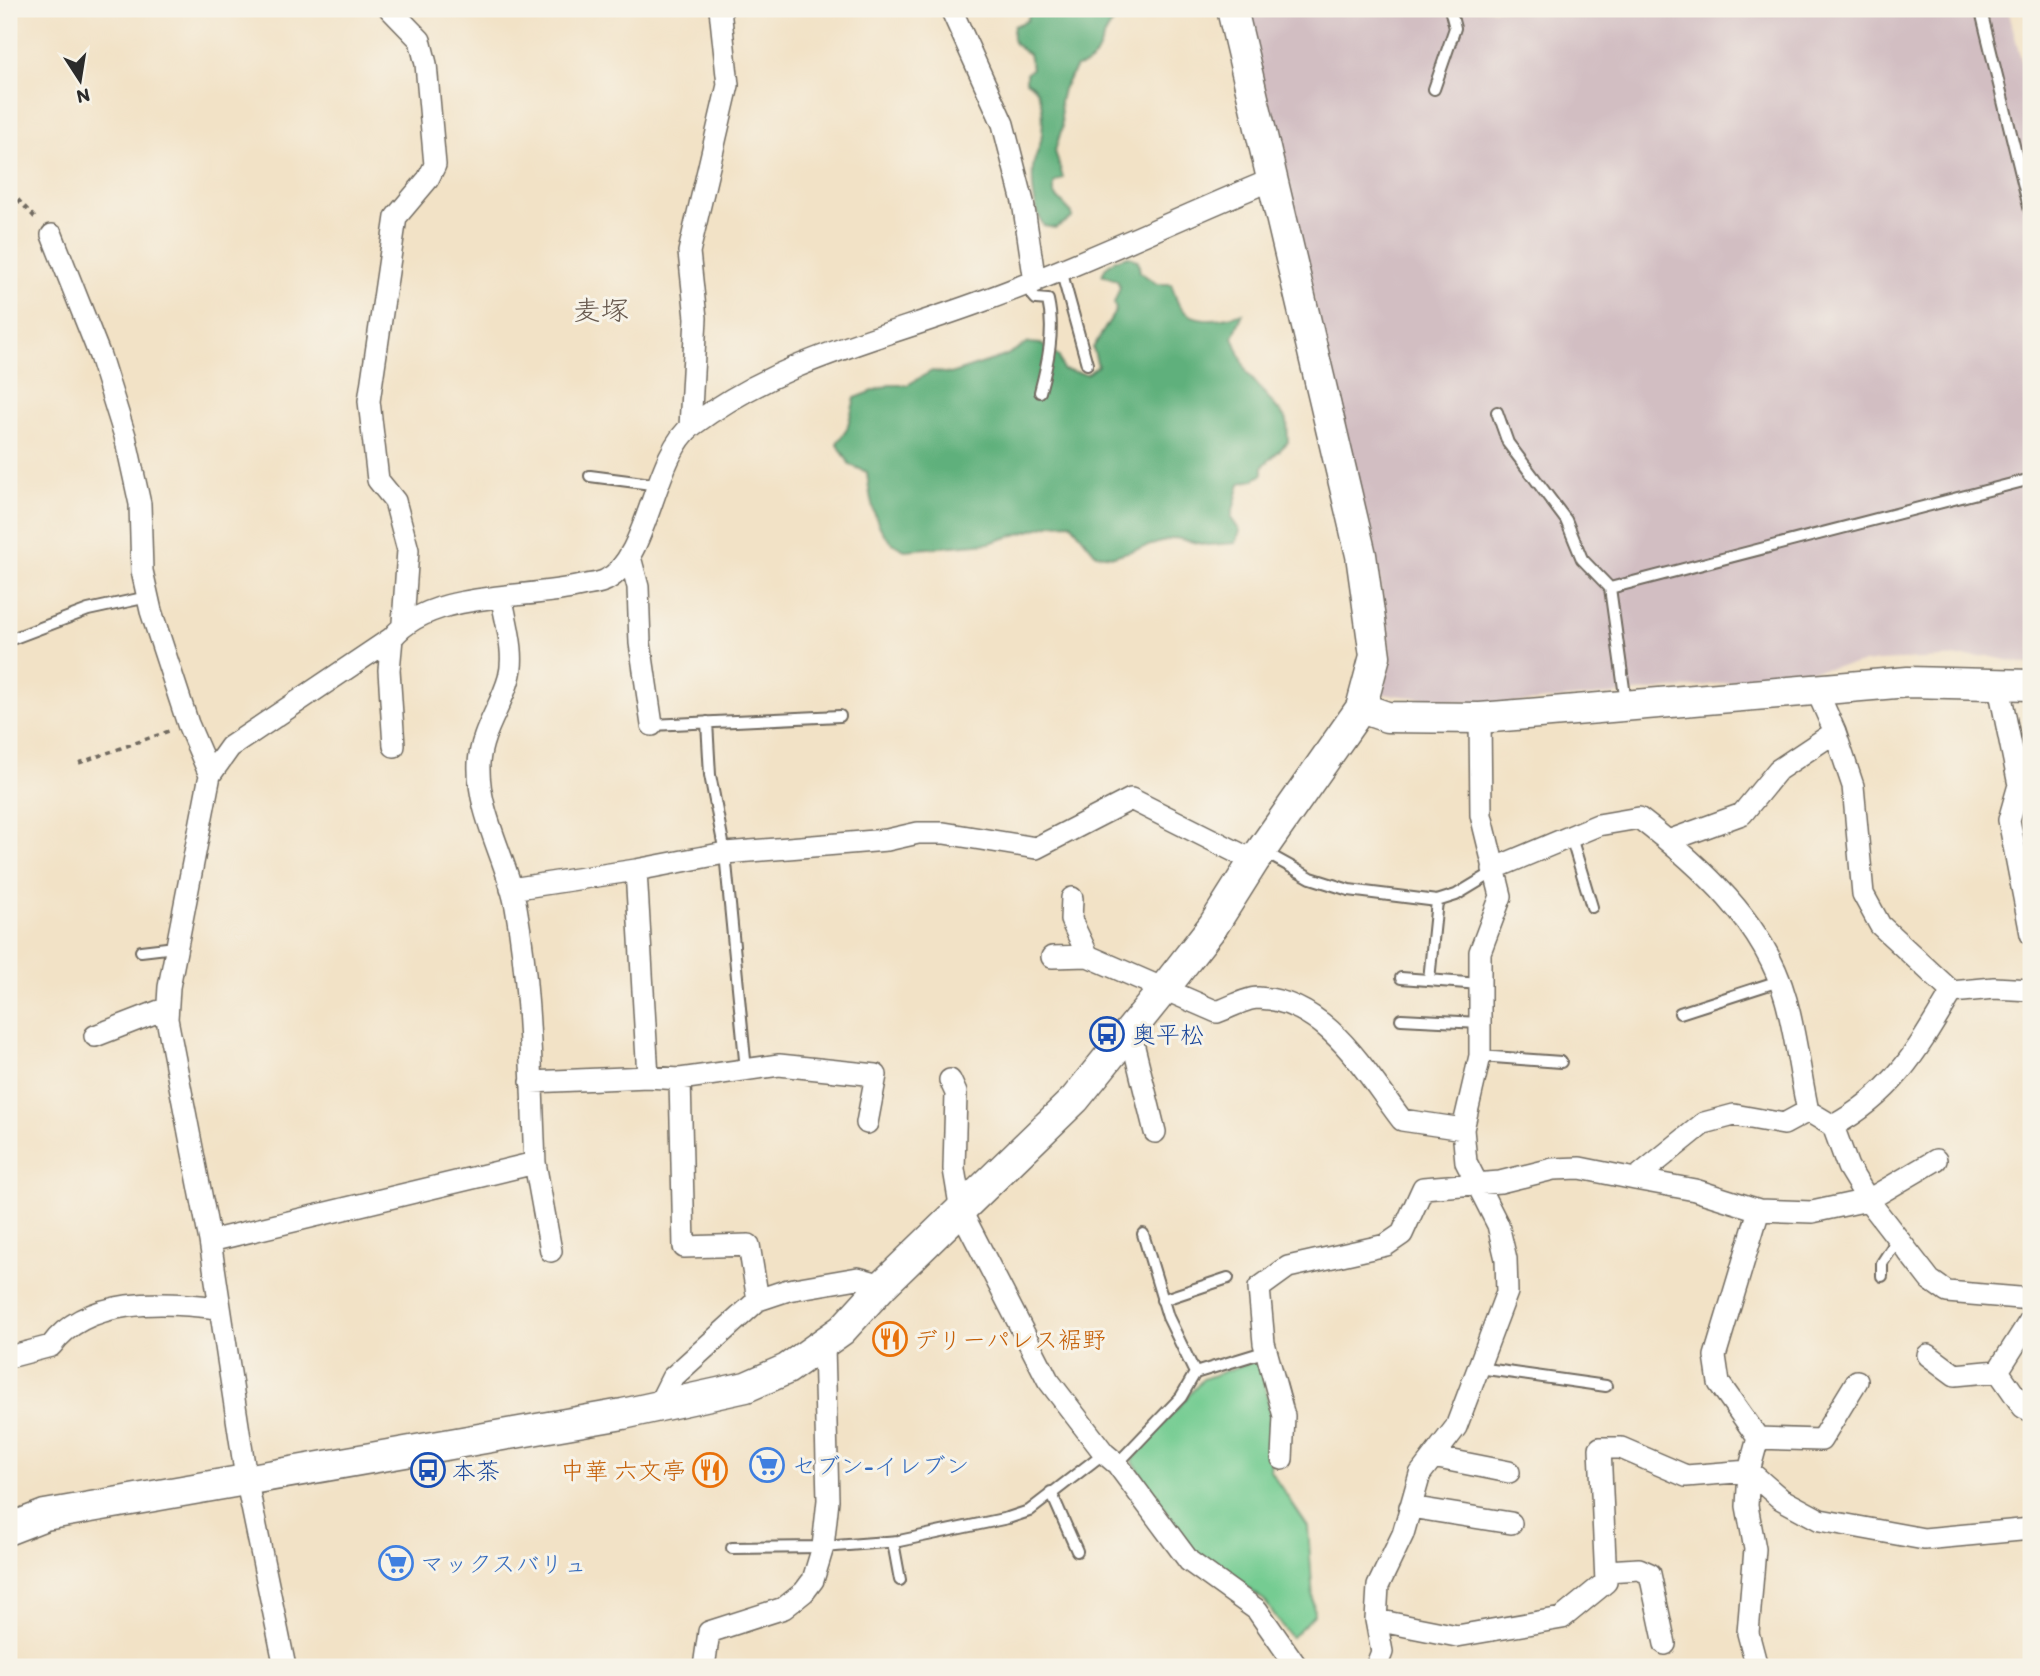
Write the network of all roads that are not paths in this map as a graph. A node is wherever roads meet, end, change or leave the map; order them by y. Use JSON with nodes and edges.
{"nodes":[{"id":1,"x":390,"y":9,"type":"edge"},
{"id":2,"x":720,"y":9,"type":"edge"},
{"id":3,"x":951,"y":9,"type":"edge"},
{"id":4,"x":1232,"y":9,"type":"edge"},
{"id":5,"x":1450,"y":9,"type":"edge"},
{"id":6,"x":1982,"y":11,"type":"dead end"},
{"id":7,"x":1434,"y":89,"type":"dead end"},
{"id":8,"x":1271,"y":180,"type":"junction"},
{"id":9,"x":2031,"y":215,"type":"edge"},
{"id":10,"x":52,"y":236,"type":"road end"},
{"id":11,"x":1061,"y":270,"type":"junction"},
{"id":12,"x":1030,"y":284,"type":"junction"},
{"id":13,"x":1087,"y":364,"type":"dead end"},
{"id":14,"x":1040,"y":392,"type":"dead end"},
{"id":15,"x":1497,"y":412,"type":"dead end"},
{"id":16,"x":690,"y":427,"type":"junction"},
{"id":17,"x":590,"y":476,"type":"dead end"},
{"id":18,"x":2031,"y":479,"type":"edge"},
{"id":19,"x":659,"y":485,"type":"junction"},
{"id":20,"x":630,"y":557,"type":"junction"},
{"id":21,"x":1609,"y":588,"type":"junction"},
{"id":22,"x":148,"y":597,"type":"junction"},
{"id":23,"x":502,"y":599,"type":"junction"},
{"id":24,"x":397,"y":630,"type":"junction"},
{"id":25,"x":9,"y":640,"type":"edge"},
{"id":26,"x":1998,"y":682,"type":"junction"},
{"id":27,"x":2031,"y":685,"type":"edge"},
{"id":28,"x":1817,"y":691,"type":"junction"},
{"id":29,"x":1626,"y":706,"type":"junction"},
{"id":30,"x":1361,"y":708,"type":"junction"},
{"id":31,"x":840,"y":716,"type":"dead end"},
{"id":32,"x":1480,"y":718,"type":"junction"},
{"id":33,"x":707,"y":722,"type":"junction"},
{"id":34,"x":652,"y":725,"type":"joint"},
{"id":35,"x":1835,"y":732,"type":"junction"},
{"id":36,"x":394,"y":746,"type":"dead end"},
{"id":37,"x":210,"y":775,"type":"junction"},
{"id":38,"x":1571,"y":837,"type":"junction"},
{"id":39,"x":1668,"y":841,"type":"junction"},
{"id":40,"x":725,"y":853,"type":"junction"},
{"id":41,"x":1257,"y":856,"type":"junction"},
{"id":42,"x":636,"y":870,"type":"junction"},
{"id":43,"x":1493,"y":871,"type":"junction"},
{"id":44,"x":511,"y":889,"type":"junction"},
{"id":45,"x":1072,"y":898,"type":"dead end"},
{"id":46,"x":1437,"y":901,"type":"junction"},
{"id":47,"x":1592,"y":907,"type":"dead end"},
{"id":48,"x":2031,"y":934,"type":"edge"},
{"id":49,"x":175,"y":947,"type":"junction"},
{"id":50,"x":141,"y":950,"type":"dead end"},
{"id":51,"x":1088,"y":956,"type":"junction"},
{"id":52,"x":1052,"y":957,"type":"dead end"},
{"id":53,"x":1401,"y":978,"type":"dead end"},
{"id":54,"x":1429,"y":980,"type":"junction"},
{"id":55,"x":1779,"y":981,"type":"junction"},
{"id":56,"x":1480,"y":984,"type":"junction"},
{"id":57,"x":1163,"y":990,"type":"junction"},
{"id":58,"x":2031,"y":990,"type":"edge"},
{"id":59,"x":1952,"y":992,"type":"junction"},
{"id":60,"x":167,"y":1007,"type":"junction"},
{"id":61,"x":1680,"y":1013,"type":"dead end"},
{"id":62,"x":1401,"y":1019,"type":"dead end"},
{"id":63,"x":1480,"y":1023,"type":"junction"},
{"id":64,"x":1130,"y":1031,"type":"junction"},
{"id":65,"x":95,"y":1036,"type":"dead end"},
{"id":66,"x":1480,"y":1056,"type":"junction"},
{"id":67,"x":1561,"y":1062,"type":"dead end"},
{"id":68,"x":746,"y":1070,"type":"junction"},
{"id":69,"x":648,"y":1077,"type":"junction"},
{"id":70,"x":680,"y":1080,"type":"junction"},
{"id":71,"x":950,"y":1080,"type":"dead end"},
{"id":72,"x":531,"y":1082,"type":"junction"},
{"id":73,"x":1808,"y":1111,"type":"junction"},
{"id":74,"x":867,"y":1122,"type":"dead end"},
{"id":75,"x":1833,"y":1126,"type":"junction"},
{"id":76,"x":1463,"y":1129,"type":"junction"},
{"id":77,"x":1156,"y":1132,"type":"dead end"},
{"id":78,"x":1937,"y":1160,"type":"dead end"},
{"id":79,"x":535,"y":1163,"type":"junction"},
{"id":80,"x":1635,"y":1179,"type":"junction"},
{"id":81,"x":1476,"y":1181,"type":"junction"},
{"id":82,"x":1868,"y":1200,"type":"junction"},
{"id":83,"x":1759,"y":1210,"type":"junction"},
{"id":84,"x":961,"y":1211,"type":"junction"},
{"id":85,"x":1143,"y":1234,"type":"dead end"},
{"id":86,"x":1897,"y":1240,"type":"junction"},
{"id":87,"x":210,"y":1241,"type":"junction"},
{"id":88,"x":551,"y":1251,"type":"dead end"},
{"id":89,"x":1882,"y":1276,"type":"dead end"},
{"id":90,"x":1228,"y":1278,"type":"dead end"},
{"id":91,"x":883,"y":1285,"type":"junction"},
{"id":92,"x":2031,"y":1299,"type":"edge"},
{"id":93,"x":758,"y":1300,"type":"junction"},
{"id":94,"x":1163,"y":1300,"type":"junction"},
{"id":95,"x":218,"y":1308,"type":"junction"},
{"id":96,"x":2031,"y":1319,"type":"edge"},
{"id":97,"x":824,"y":1346,"type":"junction"},
{"id":98,"x":1266,"y":1351,"type":"junction"},
{"id":99,"x":1928,"y":1355,"type":"dead end"},
{"id":100,"x":9,"y":1357,"type":"edge"},
{"id":101,"x":1479,"y":1368,"type":"junction"},
{"id":102,"x":1998,"y":1371,"type":"junction"},
{"id":103,"x":1195,"y":1373,"type":"junction"},
{"id":104,"x":1857,"y":1381,"type":"dead end"},
{"id":105,"x":1606,"y":1386,"type":"dead end"},
{"id":106,"x":659,"y":1406,"type":"junction"},
{"id":107,"x":2031,"y":1410,"type":"edge"},
{"id":108,"x":1758,"y":1438,"type":"junction"},
{"id":109,"x":1433,"y":1457,"type":"junction"},
{"id":110,"x":1110,"y":1458,"type":"junction"},
{"id":111,"x":1282,"y":1459,"type":"dead end"},
{"id":112,"x":1749,"y":1471,"type":"junction"},
{"id":113,"x":1509,"y":1472,"type":"dead end"},
{"id":114,"x":246,"y":1478,"type":"junction"},
{"id":115,"x":1051,"y":1492,"type":"junction"},
{"id":116,"x":1410,"y":1507,"type":"junction"},
{"id":117,"x":1511,"y":1523,"type":"dead end"},
{"id":118,"x":9,"y":1529,"type":"edge"},
{"id":119,"x":2031,"y":1529,"type":"edge"},
{"id":120,"x":893,"y":1542,"type":"junction"},
{"id":121,"x":823,"y":1547,"type":"junction"},
{"id":122,"x":732,"y":1548,"type":"dead end"},
{"id":123,"x":1077,"y":1551,"type":"dead end"},
{"id":124,"x":1606,"y":1571,"type":"junction"},
{"id":125,"x":900,"y":1580,"type":"dead end"},
{"id":126,"x":1376,"y":1620,"type":"junction"},
{"id":127,"x":1665,"y":1644,"type":"dead end"},
{"id":128,"x":285,"y":1667,"type":"edge"},
{"id":129,"x":704,"y":1667,"type":"edge"},
{"id":130,"x":1297,"y":1667,"type":"edge"},
{"id":131,"x":1376,"y":1667,"type":"edge"},
{"id":132,"x":1757,"y":1667,"type":"edge"}],
"edges":[{"from":1,"to":24,"type":"street"},
{"from":2,"to":16,"type":"street"},
{"from":3,"to":12,"type":"street"},
{"from":4,"to":8,"type":"street"},
{"from":5,"to":7,"type":"lane"},
{"from":6,"to":9,"type":"lane"},
{"from":8,"to":11,"type":"street"},
{"from":8,"to":30,"type":"street"},
{"from":10,"to":22,"type":"street"},
{"from":11,"to":12,"type":"street"},
{"from":11,"to":13,"type":"lane"},
{"from":12,"to":14,"type":"lane"},
{"from":12,"to":16,"type":"street"},
{"from":15,"to":21,"type":"lane"},
{"from":16,"to":19,"type":"street"},
{"from":17,"to":19,"type":"lane"},
{"from":18,"to":21,"type":"lane"},
{"from":19,"to":20,"type":"street"},
{"from":20,"to":23,"type":"street"},
{"from":20,"to":34,"type":"street"},
{"from":21,"to":29,"type":"lane"},
{"from":22,"to":25,"type":"lane"},
{"from":22,"to":37,"type":"street"},
{"from":23,"to":24,"type":"street"},
{"from":23,"to":44,"type":"street"},
{"from":24,"to":36,"type":"street"},
{"from":24,"to":37,"type":"street"},
{"from":26,"to":27,"type":"street"},
{"from":26,"to":28,"type":"street"},
{"from":26,"to":48,"type":"street"},
{"from":28,"to":29,"type":"street"},
{"from":28,"to":35,"type":"street"},
{"from":29,"to":32,"type":"street"},
{"from":30,"to":32,"type":"street"},
{"from":30,"to":41,"type":"street"},
{"from":31,"to":33,"type":"lane"},
{"from":32,"to":43,"type":"street"},
{"from":33,"to":34,"type":"lane"},
{"from":33,"to":40,"type":"lane"},
{"from":35,"to":39,"type":"street"},
{"from":35,"to":59,"type":"street"},
{"from":37,"to":49,"type":"street"},
{"from":38,"to":39,"type":"street"},
{"from":38,"to":43,"type":"street"},
{"from":38,"to":47,"type":"lane"},
{"from":39,"to":55,"type":"street"},
{"from":40,"to":41,"type":"street"},
{"from":40,"to":42,"type":"street"},
{"from":40,"to":68,"type":"lane"},
{"from":41,"to":46,"type":"lane"},
{"from":41,"to":57,"type":"street"},
{"from":42,"to":44,"type":"street"},
{"from":42,"to":69,"type":"street"},
{"from":43,"to":46,"type":"lane"},
{"from":43,"to":56,"type":"street"},
{"from":44,"to":72,"type":"street"},
{"from":45,"to":51,"type":"street"},
{"from":46,"to":54,"type":"lane"},
{"from":49,"to":50,"type":"lane"},
{"from":49,"to":60,"type":"street"},
{"from":51,"to":52,"type":"street"},
{"from":51,"to":57,"type":"street"},
{"from":53,"to":54,"type":"lane"},
{"from":54,"to":56,"type":"lane"},
{"from":55,"to":61,"type":"lane"},
{"from":55,"to":73,"type":"street"},
{"from":56,"to":63,"type":"street"},
{"from":57,"to":64,"type":"street"},
{"from":57,"to":76,"type":"street"},
{"from":58,"to":59,"type":"street"},
{"from":59,"to":75,"type":"street"},
{"from":60,"to":65,"type":"street"},
{"from":60,"to":87,"type":"street"},
{"from":62,"to":63,"type":"lane"},
{"from":63,"to":66,"type":"street"},
{"from":64,"to":77,"type":"street"},
{"from":64,"to":84,"type":"street"},
{"from":66,"to":67,"type":"lane"},
{"from":66,"to":76,"type":"street"},
{"from":68,"to":70,"type":"street"},
{"from":68,"to":74,"type":"street"},
{"from":69,"to":70,"type":"street"},
{"from":69,"to":72,"type":"street"},
{"from":70,"to":93,"type":"street"},
{"from":71,"to":84,"type":"street"},
{"from":72,"to":79,"type":"street"},
{"from":73,"to":75,"type":"street"},
{"from":73,"to":80,"type":"street"},
{"from":75,"to":82,"type":"street"},
{"from":76,"to":81,"type":"street"},
{"from":78,"to":82,"type":"street"},
{"from":79,"to":87,"type":"street"},
{"from":79,"to":88,"type":"street"},
{"from":80,"to":81,"type":"street"},
{"from":80,"to":83,"type":"street"},
{"from":81,"to":98,"type":"street"},
{"from":81,"to":101,"type":"street"},
{"from":82,"to":83,"type":"street"},
{"from":82,"to":86,"type":"street"},
{"from":83,"to":108,"type":"street"},
{"from":84,"to":91,"type":"street"},
{"from":84,"to":110,"type":"street"},
{"from":85,"to":94,"type":"lane"},
{"from":86,"to":89,"type":"lane"},
{"from":86,"to":92,"type":"street"},
{"from":87,"to":95,"type":"street"},
{"from":90,"to":94,"type":"lane"},
{"from":91,"to":93,"type":"street"},
{"from":91,"to":97,"type":"street"},
{"from":93,"to":106,"type":"street"},
{"from":94,"to":103,"type":"lane"},
{"from":95,"to":100,"type":"street"},
{"from":95,"to":114,"type":"street"},
{"from":96,"to":102,"type":"street"},
{"from":97,"to":106,"type":"street"},
{"from":97,"to":121,"type":"street"},
{"from":98,"to":103,"type":"lane"},
{"from":98,"to":111,"type":"street"},
{"from":99,"to":102,"type":"street"},
{"from":101,"to":105,"type":"lane"},
{"from":101,"to":109,"type":"street"},
{"from":102,"to":107,"type":"street"},
{"from":103,"to":110,"type":"lane"},
{"from":104,"to":108,"type":"street"},
{"from":106,"to":114,"type":"street"},
{"from":108,"to":112,"type":"street"},
{"from":109,"to":113,"type":"street"},
{"from":109,"to":116,"type":"street"},
{"from":110,"to":115,"type":"lane"},
{"from":110,"to":130,"type":"street"},
{"from":112,"to":119,"type":"street"},
{"from":112,"to":124,"type":"street"},
{"from":112,"to":132,"type":"street"},
{"from":114,"to":118,"type":"street"},
{"from":114,"to":128,"type":"street"},
{"from":115,"to":120,"type":"lane"},
{"from":115,"to":123,"type":"lane"},
{"from":116,"to":117,"type":"street"},
{"from":116,"to":126,"type":"street"},
{"from":120,"to":121,"type":"lane"},
{"from":120,"to":125,"type":"lane"},
{"from":121,"to":122,"type":"lane"},
{"from":121,"to":129,"type":"street"},
{"from":124,"to":126,"type":"street"},
{"from":124,"to":127,"type":"street"},
{"from":126,"to":131,"type":"street"}]}
